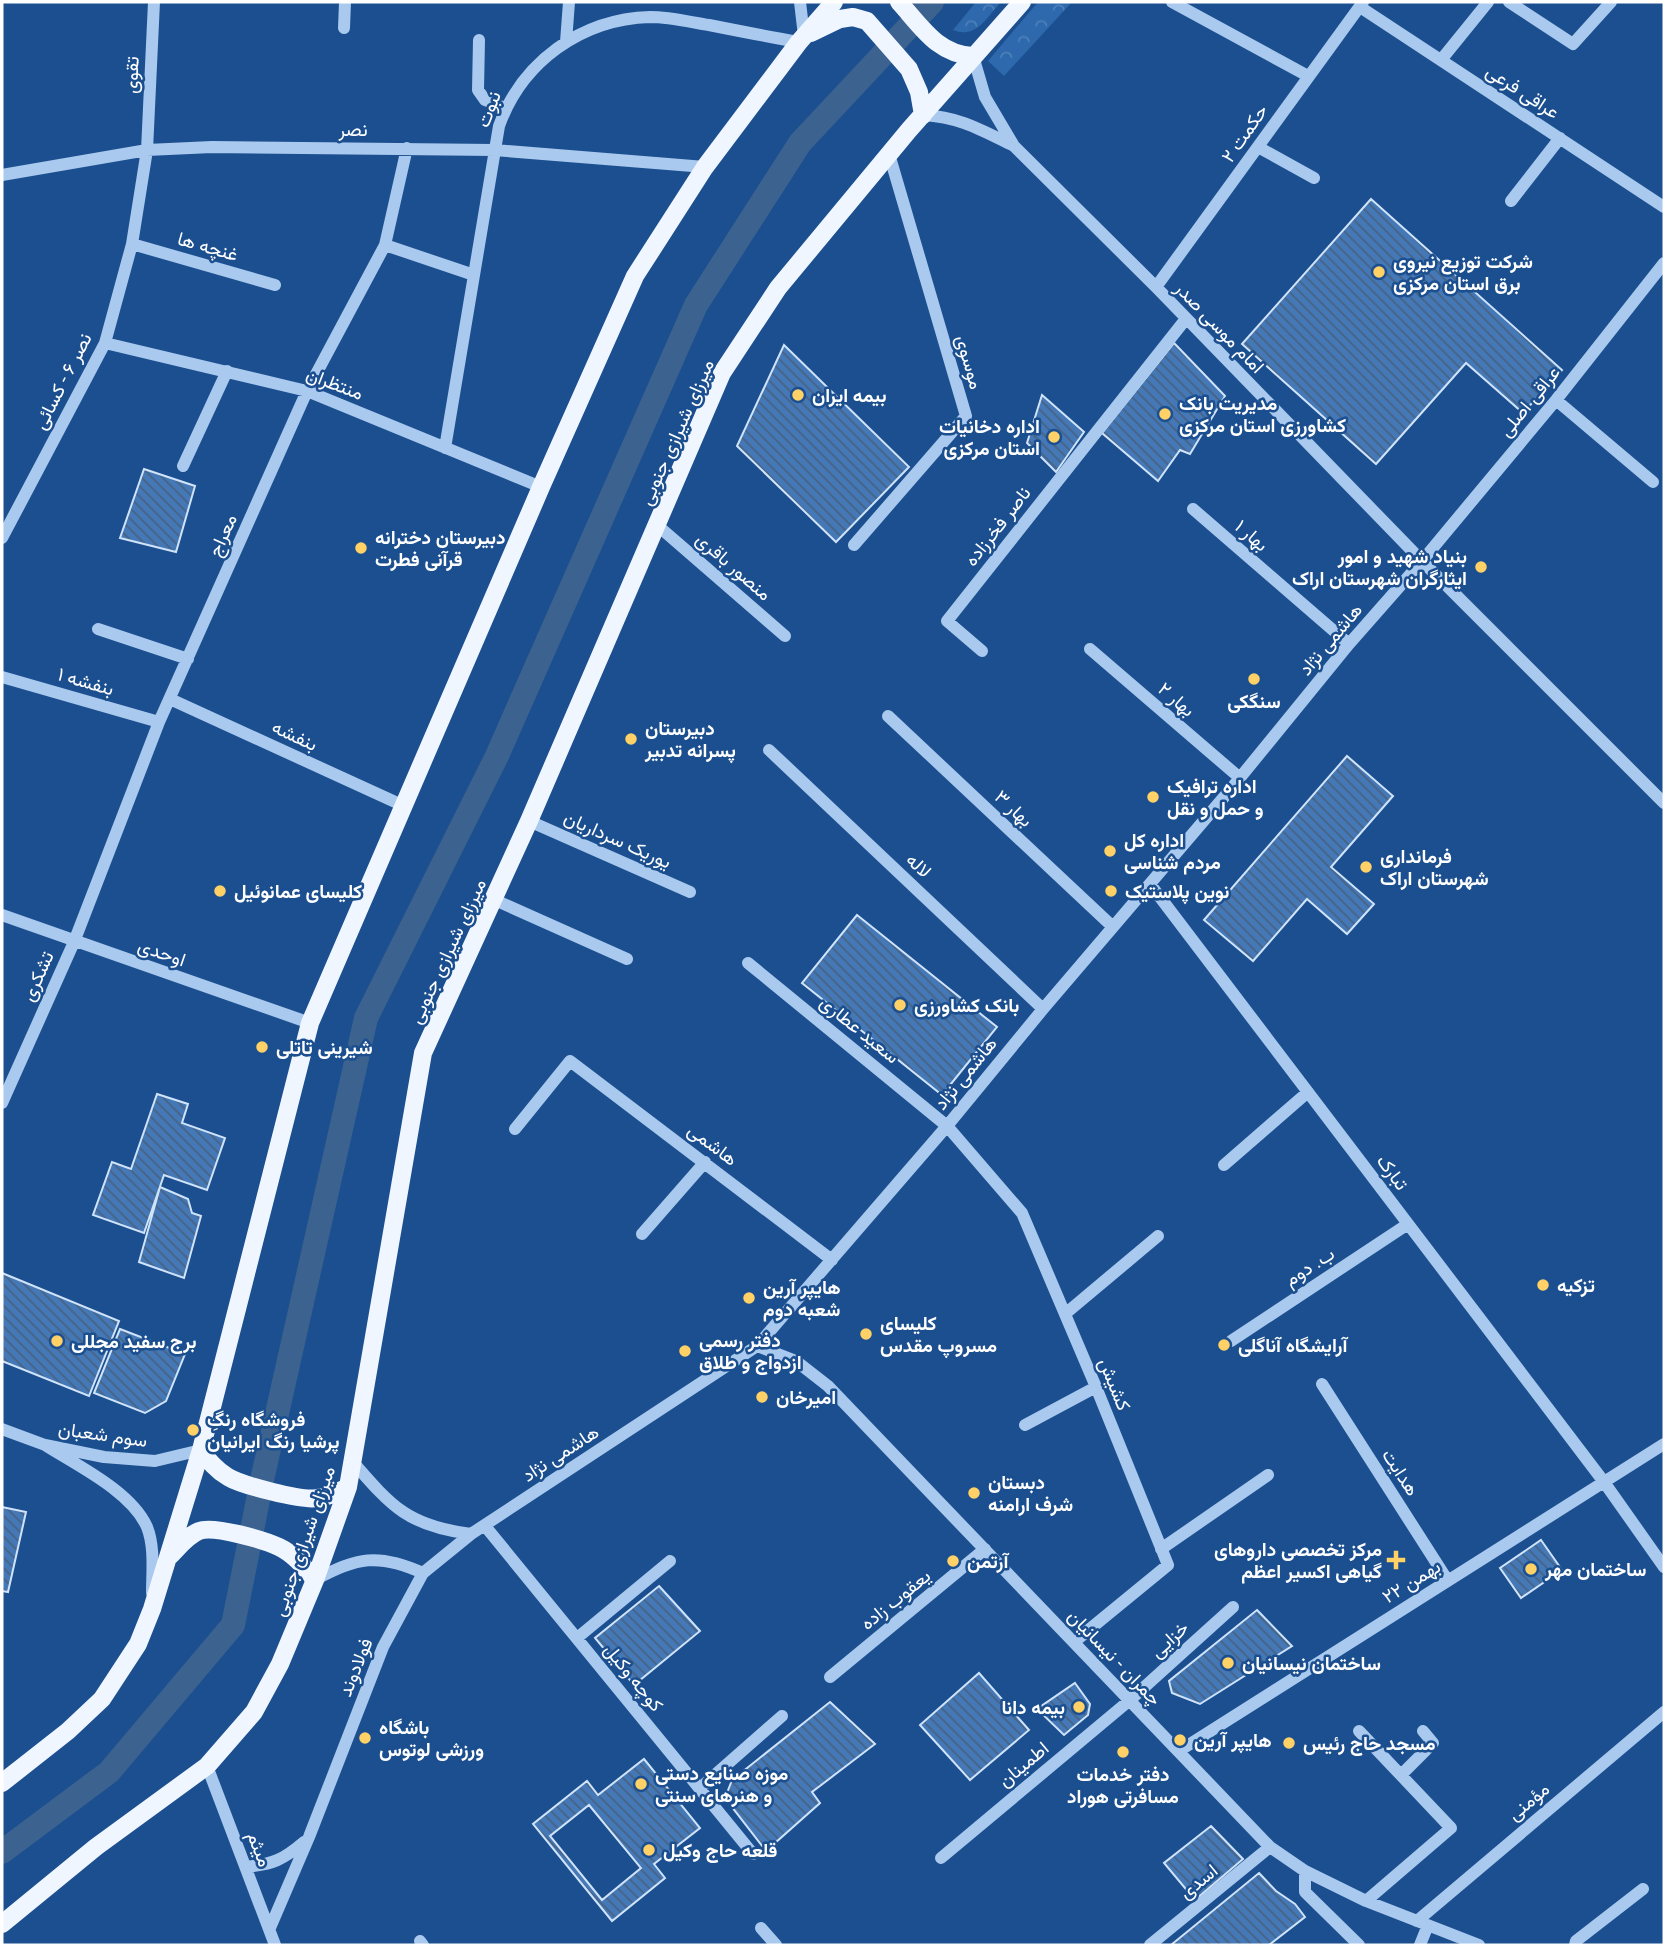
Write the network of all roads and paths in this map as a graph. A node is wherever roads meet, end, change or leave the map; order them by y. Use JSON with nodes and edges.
{"nodes":[{"id":1,"x":154,"y":2,"type":"edge"},
{"id":2,"x":345,"y":2,"type":"edge"},
{"id":3,"x":569,"y":2,"type":"edge"},
{"id":4,"x":800,"y":2,"type":"edge"},
{"id":5,"x":834,"y":2,"type":"edge"},
{"id":6,"x":899,"y":2,"type":"edge"},
{"id":7,"x":1022,"y":2,"type":"edge"},
{"id":8,"x":1172,"y":2,"type":"edge"},
{"id":9,"x":1488,"y":2,"type":"edge"},
{"id":10,"x":1509,"y":2,"type":"edge"},
{"id":11,"x":1611,"y":2,"type":"edge"},
{"id":12,"x":1361,"y":4,"type":"edge"},
{"id":13,"x":1188,"y":5,"type":"edge"},
{"id":14,"x":344,"y":28,"type":"dead end"},
{"id":15,"x":802,"y":39,"type":"junction"},
{"id":16,"x":479,"y":40,"type":"dead end"},
{"id":17,"x":566,"y":42,"type":"junction"},
{"id":18,"x":973,"y":56,"type":"junction"},
{"id":19,"x":1441,"y":61,"type":"junction"},
{"id":20,"x":1308,"y":76,"type":"junction"},
{"id":21,"x":505,"y":108,"type":"junction"},
{"id":22,"x":923,"y":115,"type":"junction"},
{"id":23,"x":1560,"y":138,"type":"junction"},
{"id":24,"x":1014,"y":146,"type":"junction"},
{"id":25,"x":1258,"y":147,"type":"junction"},
{"id":26,"x":407,"y":148,"type":"junction"},
{"id":27,"x":147,"y":150,"type":"junction"},
{"id":28,"x":495,"y":150,"type":"junction"},
{"id":29,"x":889,"y":154,"type":"junction"},
{"id":30,"x":705,"y":167,"type":"junction"},
{"id":31,"x":2,"y":175,"type":"edge"},
{"id":32,"x":1314,"y":178,"type":"dead end"},
{"id":33,"x":1511,"y":201,"type":"dead end"},
{"id":34,"x":1664,"y":207,"type":"edge"},
{"id":35,"x":132,"y":244,"type":"junction"},
{"id":36,"x":385,"y":246,"type":"junction"},
{"id":37,"x":1664,"y":263,"type":"edge"},
{"id":38,"x":474,"y":275,"type":"junction"},
{"id":39,"x":275,"y":285,"type":"dead end"},
{"id":40,"x":1156,"y":287,"type":"junction"},
{"id":41,"x":1185,"y":320,"type":"junction"},
{"id":42,"x":106,"y":343,"type":"junction"},
{"id":43,"x":227,"y":371,"type":"junction"},
{"id":44,"x":307,"y":391,"type":"junction"},
{"id":45,"x":1556,"y":400,"type":"junction"},
{"id":46,"x":445,"y":447,"type":"junction"},
{"id":47,"x":183,"y":466,"type":"dead end"},
{"id":48,"x":1653,"y":482,"type":"dead end"},
{"id":49,"x":541,"y":487,"type":"junction"},
{"id":50,"x":1193,"y":509,"type":"dead end"},
{"id":51,"x":657,"y":526,"type":"junction"},
{"id":52,"x":2,"y":538,"type":"edge"},
{"id":53,"x":854,"y":545,"type":"dead end"},
{"id":54,"x":1422,"y":561,"type":"junction"},
{"id":55,"x":98,"y":629,"type":"dead end"},
{"id":56,"x":785,"y":636,"type":"dead end"},
{"id":57,"x":1349,"y":644,"type":"junction"},
{"id":58,"x":1090,"y":649,"type":"dead end"},
{"id":59,"x":982,"y":651,"type":"dead end"},
{"id":60,"x":188,"y":659,"type":"junction"},
{"id":61,"x":2,"y":677,"type":"edge"},
{"id":62,"x":170,"y":699,"type":"junction"},
{"id":63,"x":888,"y":716,"type":"dead end"},
{"id":64,"x":159,"y":722,"type":"junction"},
{"id":65,"x":769,"y":750,"type":"dead end"},
{"id":66,"x":1240,"y":778,"type":"junction"},
{"id":67,"x":1664,"y":803,"type":"edge"},
{"id":68,"x":404,"y":806,"type":"junction"},
{"id":69,"x":530,"y":821,"type":"junction"},
{"id":70,"x":1150,"y":884,"type":"junction"},
{"id":71,"x":690,"y":892,"type":"dead end"},
{"id":72,"x":495,"y":900,"type":"junction"},
{"id":73,"x":2,"y":915,"type":"edge"},
{"id":74,"x":1113,"y":927,"type":"junction"},
{"id":75,"x":74,"y":942,"type":"junction"},
{"id":76,"x":627,"y":958,"type":"dead end"},
{"id":77,"x":748,"y":963,"type":"dead end"},
{"id":78,"x":1043,"y":1009,"type":"junction"},
{"id":79,"x":310,"y":1023,"type":"junction"},
{"id":80,"x":1308,"y":1092,"type":"junction"},
{"id":81,"x":2,"y":1103,"type":"edge"},
{"id":82,"x":947,"y":1126,"type":"junction"},
{"id":83,"x":514,"y":1129,"type":"dead end"},
{"id":84,"x":705,"y":1162,"type":"junction"},
{"id":85,"x":1224,"y":1165,"type":"dead end"},
{"id":86,"x":1408,"y":1224,"type":"junction"},
{"id":87,"x":642,"y":1234,"type":"dead end"},
{"id":88,"x":1158,"y":1237,"type":"dead end"},
{"id":89,"x":832,"y":1260,"type":"junction"},
{"id":90,"x":1065,"y":1314,"type":"junction"},
{"id":91,"x":1231,"y":1341,"type":"dead end"},
{"id":92,"x":757,"y":1346,"type":"junction"},
{"id":93,"x":1322,"y":1384,"type":"dead end"},
{"id":94,"x":1096,"y":1387,"type":"junction"},
{"id":95,"x":1025,"y":1425,"type":"dead end"},
{"id":96,"x":2,"y":1430,"type":"edge"},
{"id":97,"x":1664,"y":1444,"type":"edge"},
{"id":98,"x":44,"y":1445,"type":"junction"},
{"id":99,"x":201,"y":1450,"type":"junction"},
{"id":100,"x":352,"y":1461,"type":"junction"},
{"id":101,"x":1268,"y":1475,"type":"dead end"},
{"id":102,"x":1604,"y":1482,"type":"junction"},
{"id":103,"x":348,"y":1487,"type":"junction"},
{"id":104,"x":485,"y":1526,"type":"junction"},
{"id":105,"x":471,"y":1534,"type":"junction"},
{"id":106,"x":985,"y":1549,"type":"junction"},
{"id":107,"x":1161,"y":1549,"type":"junction"},
{"id":108,"x":167,"y":1560,"type":"junction"},
{"id":109,"x":670,"y":1561,"type":"dead end"},
{"id":110,"x":1664,"y":1567,"type":"edge"},
{"id":111,"x":423,"y":1573,"type":"junction"},
{"id":112,"x":315,"y":1580,"type":"junction"},
{"id":113,"x":1448,"y":1581,"type":"junction"},
{"id":114,"x":1233,"y":1607,"type":"dead end"},
{"id":115,"x":152,"y":1609,"type":"junction"},
{"id":116,"x":577,"y":1638,"type":"junction"},
{"id":117,"x":1074,"y":1642,"type":"junction"},
{"id":118,"x":830,"y":1677,"type":"dead end"},
{"id":119,"x":1130,"y":1700,"type":"junction"},
{"id":120,"x":1664,"y":1712,"type":"edge"},
{"id":121,"x":782,"y":1716,"type":"dead end"},
{"id":122,"x":1359,"y":1731,"type":"dead end"},
{"id":123,"x":1423,"y":1731,"type":"dead end"},
{"id":124,"x":1179,"y":1751,"type":"junction"},
{"id":125,"x":207,"y":1766,"type":"junction"},
{"id":126,"x":1401,"y":1775,"type":"junction"},
{"id":127,"x":2,"y":1783,"type":"edge"},
{"id":128,"x":700,"y":1788,"type":"junction"},
{"id":129,"x":309,"y":1836,"type":"junction"},
{"id":130,"x":1270,"y":1847,"type":"junction"},
{"id":131,"x":753,"y":1854,"type":"dead end"},
{"id":132,"x":941,"y":1858,"type":"dead end"},
{"id":133,"x":246,"y":1867,"type":"junction"},
{"id":134,"x":1305,"y":1871,"type":"junction"},
{"id":135,"x":1643,"y":1889,"type":"dead end"},
{"id":136,"x":1366,"y":1901,"type":"junction"},
{"id":137,"x":1422,"y":1923,"type":"junction"},
{"id":138,"x":2,"y":1924,"type":"edge"},
{"id":139,"x":270,"y":1928,"type":"junction"},
{"id":140,"x":761,"y":1928,"type":"dead end"},
{"id":141,"x":275,"y":1945,"type":"edge"},
{"id":142,"x":776,"y":1945,"type":"edge"},
{"id":143,"x":1150,"y":1945,"type":"edge"},
{"id":144,"x":1359,"y":1945,"type":"edge"},
{"id":145,"x":1420,"y":1945,"type":"edge"},
{"id":146,"x":1479,"y":1945,"type":"edge"},
{"id":147,"x":1575,"y":1945,"type":"edge"}],
"edges":[{"from":1,"to":27,"type":"street","name":"تقوی"},
{"from":2,"to":14,"type":"street"},
{"from":3,"to":17,"type":"street"},
{"from":4,"to":15,"type":"street"},
{"from":5,"to":15,"type":"main road"},
{"from":6,"to":18,"type":"main road"},
{"from":7,"to":18,"type":"main road","name":"میرزای شیرازی جنوبی"},
{"from":8,"to":13,"type":"street"},
{"from":9,"to":19,"type":"street"},
{"from":10,"to":11,"type":"street"},
{"from":12,"to":19,"type":"street","name":"عراقی فرعی"},
{"from":12,"to":20,"type":"street","name":"حکمت ۲"},
{"from":13,"to":20,"type":"street"},
{"from":15,"to":17,"type":"street","name":"نبوت"},
{"from":15,"to":22,"type":"main road"},
{"from":15,"to":30,"type":"main road"},
{"from":16,"to":21,"type":"street"},
{"from":17,"to":21,"type":"street","name":"نبوت"},
{"from":18,"to":22,"type":"main road","name":"میرزای شیرازی جنوبی"},
{"from":18,"to":24,"type":"street","name":"امام موسی صدر"},
{"from":19,"to":23,"type":"street","name":"عراقی فرعی"},
{"from":20,"to":25,"type":"street","name":"حکمت ۲"},
{"from":21,"to":28,"type":"street","name":"نبوت"},
{"from":22,"to":24,"type":"street","name":"امام موسی صدر"},
{"from":22,"to":29,"type":"main road","name":"میرزای شیرازی جنوبی"},
{"from":23,"to":33,"type":"street"},
{"from":23,"to":34,"type":"street","name":"عراقی فرعی"},
{"from":24,"to":40,"type":"street","name":"امام موسی صدر"},
{"from":25,"to":32,"type":"street"},
{"from":25,"to":40,"type":"street","name":"حکمت ۲"},
{"from":26,"to":27,"type":"street","name":"نصر"},
{"from":26,"to":28,"type":"street","name":"نصر"},
{"from":26,"to":36,"type":"street","name":"معراج"},
{"from":27,"to":31,"type":"street","name":"نصر"},
{"from":27,"to":35,"type":"street","name":"نصر ۶ - کسائی"},
{"from":28,"to":30,"type":"street","name":"نصر"},
{"from":28,"to":38,"type":"street","name":"نبوت"},
{"from":29,"to":51,"type":"main road","name":"میرزای شیرازی جنوبی"},
{"from":29,"to":53,"type":"street","name":"موسوی"},
{"from":30,"to":49,"type":"main road"},
{"from":35,"to":39,"type":"street","name":"غنچه ها"},
{"from":35,"to":42,"type":"street","name":"نصر ۶ - کسائی"},
{"from":36,"to":38,"type":"street"},
{"from":36,"to":44,"type":"street","name":"معراج"},
{"from":37,"to":45,"type":"street","name":"عراقی اصلی"},
{"from":38,"to":46,"type":"street","name":"نبوت"},
{"from":40,"to":41,"type":"street","name":"امام موسی صدر"},
{"from":41,"to":54,"type":"street","name":"امام موسی صدر"},
{"from":41,"to":59,"type":"street","name":"ناصر فخرزاده"},
{"from":42,"to":43,"type":"street","name":"منتظران"},
{"from":42,"to":52,"type":"street","name":"نصر ۶ - کسائی"},
{"from":43,"to":44,"type":"street","name":"منتظران"},
{"from":43,"to":47,"type":"street"},
{"from":44,"to":46,"type":"street","name":"منتظران"},
{"from":44,"to":60,"type":"street","name":"معراج"},
{"from":45,"to":48,"type":"street"},
{"from":45,"to":54,"type":"street","name":"عراقی اصلی"},
{"from":46,"to":49,"type":"street","name":"منتظران"},
{"from":49,"to":68,"type":"main road"},
{"from":50,"to":57,"type":"street","name":"بهار ۱"},
{"from":51,"to":56,"type":"street","name":"منصور باقری"},
{"from":51,"to":69,"type":"main road","name":"میرزای شیرازی جنوبی"},
{"from":54,"to":57,"type":"street","name":"هاشمی نژاد"},
{"from":54,"to":67,"type":"street","name":"امام موسی صدر"},
{"from":55,"to":60,"type":"street"},
{"from":57,"to":66,"type":"street","name":"هاشمی نژاد"},
{"from":58,"to":66,"type":"street","name":"بهار ۲"},
{"from":60,"to":62,"type":"street","name":"معراج"},
{"from":61,"to":64,"type":"street","name":"بنفشه ۱"},
{"from":62,"to":64,"type":"street","name":"معراج"},
{"from":62,"to":68,"type":"street","name":"بنفشه"},
{"from":63,"to":74,"type":"street","name":"بهار ۳"},
{"from":64,"to":75,"type":"street","name":"معراج"},
{"from":65,"to":78,"type":"street","name":"لاله"},
{"from":66,"to":70,"type":"street","name":"هاشمی نژاد"},
{"from":68,"to":79,"type":"main road"},
{"from":69,"to":71,"type":"street","name":"یوریک سرداریان"},
{"from":69,"to":72,"type":"main road","name":"میرزای شیرازی جنوبی"},
{"from":70,"to":74,"type":"street","name":"هاشمی نژاد"},
{"from":70,"to":80,"type":"street","name":"تبارک"},
{"from":72,"to":76,"type":"street"},
{"from":72,"to":100,"type":"main road","name":"میرزای شیرازی جنوبی"},
{"from":73,"to":75,"type":"street","name":"اوحدی"},
{"from":74,"to":78,"type":"street","name":"هاشمی نژاد"},
{"from":75,"to":79,"type":"street","name":"اوحدی"},
{"from":75,"to":81,"type":"street","name":"تشکری"},
{"from":77,"to":82,"type":"street","name":"سعید عطاری"},
{"from":78,"to":82,"type":"street","name":"هاشمی نژاد"},
{"from":79,"to":99,"type":"main road"},
{"from":80,"to":85,"type":"street"},
{"from":80,"to":86,"type":"street","name":"تبارک"},
{"from":82,"to":89,"type":"street","name":"هاشمی نژاد"},
{"from":82,"to":90,"type":"street","name":"کشیش"},
{"from":83,"to":84,"type":"street","name":"هاشمی"},
{"from":84,"to":87,"type":"street"},
{"from":84,"to":89,"type":"street","name":"هاشمی"},
{"from":86,"to":91,"type":"street","name":"ب. دوم"},
{"from":86,"to":102,"type":"street","name":"تبارک"},
{"from":88,"to":90,"type":"street"},
{"from":89,"to":92,"type":"street","name":"هاشمی نژاد"},
{"from":90,"to":94,"type":"street","name":"کشیش"},
{"from":92,"to":104,"type":"street","name":"هاشمی نژاد"},
{"from":92,"to":106,"type":"street","name":"چمران - نیسانیان"},
{"from":93,"to":113,"type":"street","name":"هدایت"},
{"from":94,"to":95,"type":"street"},
{"from":94,"to":107,"type":"street","name":"کشیش"},
{"from":96,"to":98,"type":"street","name":"سوم شعبان"},
{"from":97,"to":102,"type":"street","name":"۲۲ بهمن"},
{"from":98,"to":99,"type":"street","name":"سوم شعبان"},
{"from":98,"to":115,"type":"street"},
{"from":99,"to":103,"type":"main road"},
{"from":99,"to":108,"type":"main road"},
{"from":100,"to":103,"type":"main road","name":"میرزای شیرازی جنوبی"},
{"from":100,"to":105,"type":"street"},
{"from":101,"to":107,"type":"street"},
{"from":102,"to":110,"type":"street","name":"تبارک"},
{"from":102,"to":113,"type":"street","name":"۲۲ بهمن"},
{"from":103,"to":112,"type":"main road","name":"میرزای شیرازی جنوبی"},
{"from":104,"to":105,"type":"street","name":"هاشمی نژاد"},
{"from":104,"to":116,"type":"street","name":"کوچه وکیل"},
{"from":105,"to":111,"type":"street","name":"فولادوند"},
{"from":106,"to":117,"type":"street","name":"چمران - نیسانیان"},
{"from":106,"to":118,"type":"street","name":"یعقوب زاده"},
{"from":107,"to":117,"type":"street"},
{"from":108,"to":112,"type":"main road"},
{"from":108,"to":115,"type":"main road"},
{"from":109,"to":116,"type":"street"},
{"from":111,"to":112,"type":"street"},
{"from":111,"to":129,"type":"street","name":"فولادوند"},
{"from":112,"to":125,"type":"main road","name":"میرزای شیرازی جنوبی"},
{"from":113,"to":124,"type":"street","name":"۲۲ بهمن"},
{"from":114,"to":119,"type":"street","name":"خزایی"},
{"from":115,"to":127,"type":"main road"},
{"from":116,"to":128,"type":"street","name":"کوچه وکیل"},
{"from":117,"to":119,"type":"street","name":"چمران - نیسانیان"},
{"from":119,"to":124,"type":"street","name":"چمران - نیسانیان"},
{"from":119,"to":132,"type":"street","name":"اطمینان"},
{"from":120,"to":137,"type":"street","name":"مؤمنی"},
{"from":121,"to":128,"type":"street"},
{"from":122,"to":126,"type":"street"},
{"from":123,"to":126,"type":"street"},
{"from":124,"to":130,"type":"street","name":"چمران - نیسانیان"},
{"from":125,"to":133,"type":"street","name":"میثم"},
{"from":125,"to":138,"type":"main road","name":"میرزای شیرازی جنوبی"},
{"from":126,"to":136,"type":"street"},
{"from":128,"to":131,"type":"street","name":"کوچه وکیل"},
{"from":129,"to":133,"type":"street"},
{"from":129,"to":139,"type":"street","name":"فولادوند"},
{"from":130,"to":134,"type":"street","name":"چمران - نیسانیان"},
{"from":130,"to":143,"type":"street","name":"اسدی"},
{"from":133,"to":139,"type":"street","name":"میثم"},
{"from":134,"to":136,"type":"street","name":"چمران - نیسانیان"},
{"from":134,"to":144,"type":"street"},
{"from":135,"to":147,"type":"street"},
{"from":136,"to":137,"type":"street","name":"چمران - نیسانیان"},
{"from":137,"to":145,"type":"street"},
{"from":137,"to":146,"type":"street","name":"چمران - نیسانیان"},
{"from":139,"to":141,"type":"street","name":"میثم"},
{"from":140,"to":142,"type":"street"}]}
